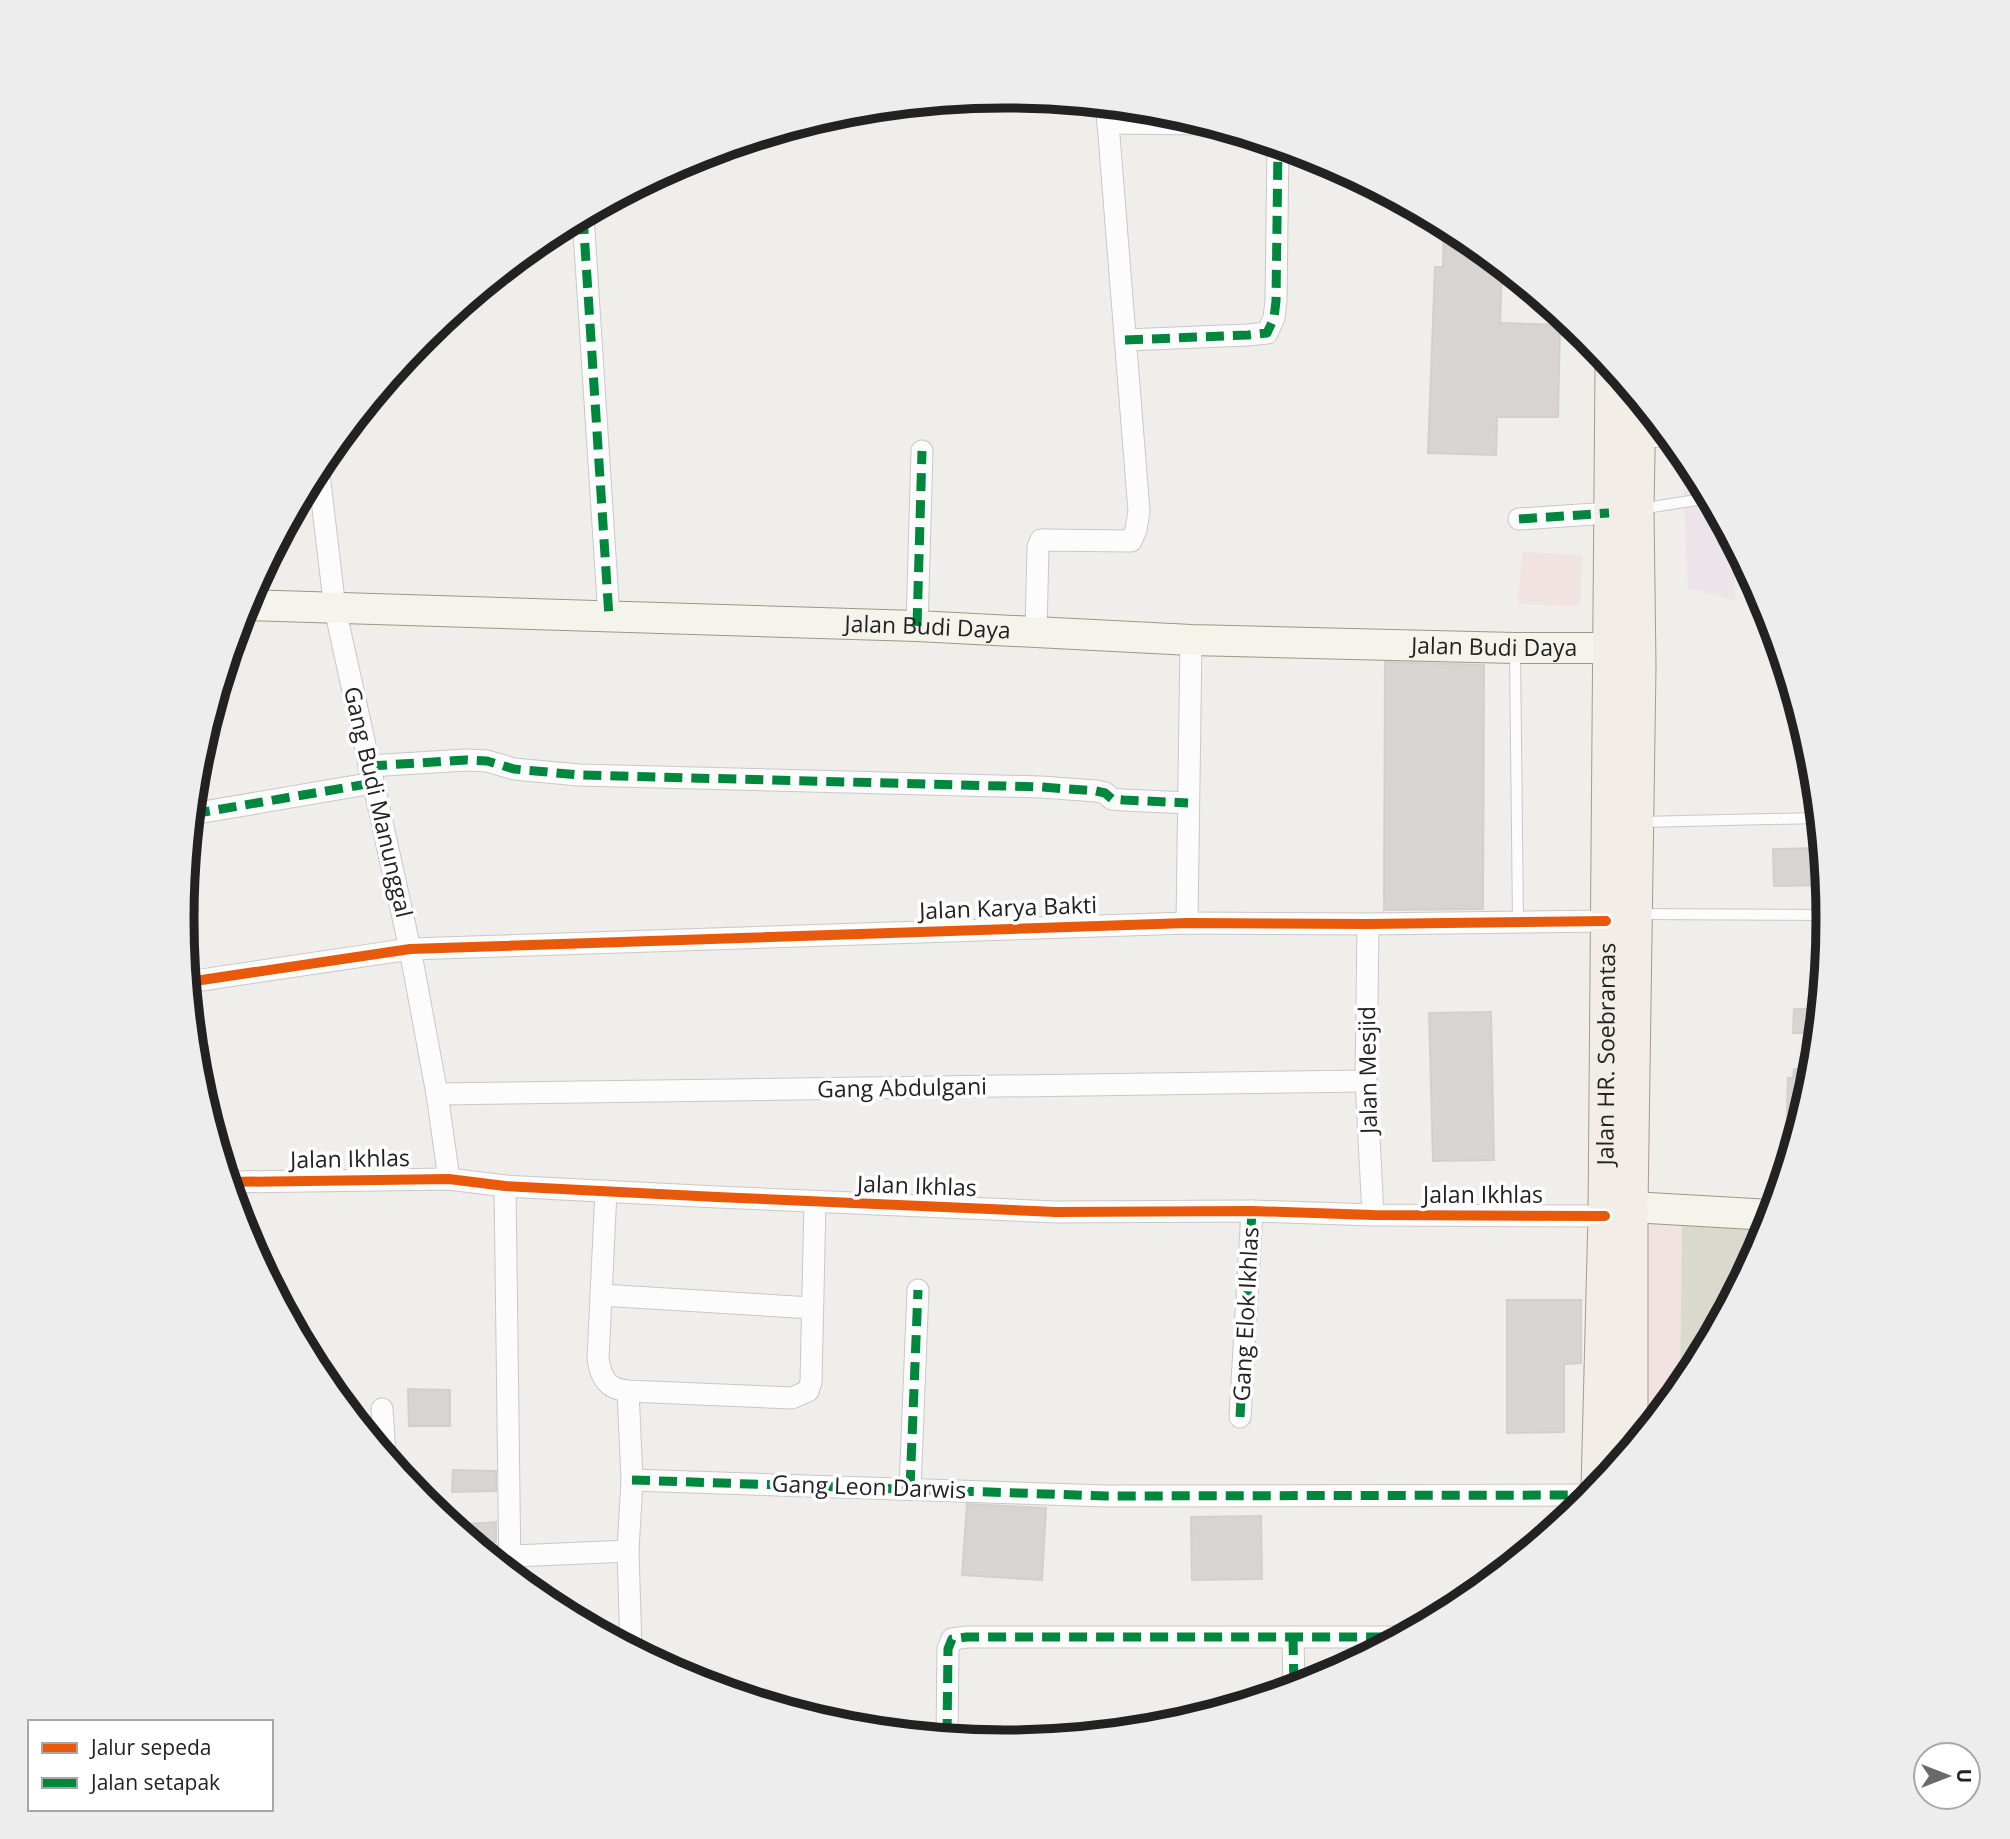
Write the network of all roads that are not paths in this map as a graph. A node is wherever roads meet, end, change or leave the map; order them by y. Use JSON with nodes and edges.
{"nodes":[{"id":1,"x":1107,"y":115,"type":"edge"},
{"id":2,"x":1278,"y":156,"type":"edge"},
{"id":3,"x":584,"y":227,"type":"edge"},
{"id":4,"x":1125,"y":340,"type":"junction"},
{"id":5,"x":1613,"y":383,"type":"edge"},
{"id":6,"x":1653,"y":436,"type":"edge"},
{"id":7,"x":922,"y":451,"type":"dead end"},
{"id":8,"x":320,"y":486,"type":"edge"},
{"id":9,"x":1698,"y":500,"type":"edge"},
{"id":10,"x":1623,"y":511,"type":"junction"},
{"id":11,"x":1519,"y":519,"type":"dead end"},
{"id":12,"x":258,"y":605,"type":"edge"},
{"id":13,"x":335,"y":608,"type":"junction"},
{"id":14,"x":609,"y":617,"type":"junction"},
{"id":15,"x":917,"y":626,"type":"junction"},
{"id":16,"x":1037,"y":632,"type":"junction"},
{"id":17,"x":1191,"y":640,"type":"junction"},
{"id":18,"x":1515,"y":648,"type":"junction"},
{"id":19,"x":1610,"y":648,"type":"junction"},
{"id":20,"x":371,"y":775,"type":"junction"},
{"id":21,"x":1188,"y":803,"type":"junction"},
{"id":22,"x":201,"y":812,"type":"edge"},
{"id":23,"x":1809,"y":818,"type":"edge"},
{"id":24,"x":1637,"y":822,"type":"junction"},
{"id":25,"x":1816,"y":915,"type":"edge"},
{"id":26,"x":1621,"y":918,"type":"junction"},
{"id":27,"x":1518,"y":922,"type":"junction"},
{"id":28,"x":1187,"y":923,"type":"junction"},
{"id":29,"x":1368,"y":924,"type":"junction"},
{"id":30,"x":410,"y":949,"type":"junction"},
{"id":31,"x":197,"y":981,"type":"edge"},
{"id":32,"x":1366,"y":1081,"type":"junction"},
{"id":33,"x":437,"y":1094,"type":"junction"},
{"id":34,"x":449,"y":1179,"type":"junction"},
{"id":35,"x":238,"y":1182,"type":"edge"},
{"id":36,"x":505,"y":1186,"type":"junction"},
{"id":37,"x":606,"y":1191,"type":"junction"},
{"id":38,"x":815,"y":1202,"type":"junction"},
{"id":39,"x":1252,"y":1212,"type":"junction"},
{"id":40,"x":1618,"y":1212,"type":"junction"},
{"id":41,"x":1373,"y":1215,"type":"junction"},
{"id":42,"x":1759,"y":1216,"type":"edge"},
{"id":43,"x":918,"y":1290,"type":"dead end"},
{"id":44,"x":601,"y":1295,"type":"junction"},
{"id":45,"x":812,"y":1308,"type":"junction"},
{"id":46,"x":628,"y":1391,"type":"junction"},
{"id":47,"x":382,"y":1409,"type":"dead end"},
{"id":48,"x":1240,"y":1417,"type":"dead end"},
{"id":49,"x":384,"y":1440,"type":"edge"},
{"id":50,"x":1621,"y":1443,"type":"edge"},
{"id":51,"x":632,"y":1480,"type":"junction"},
{"id":52,"x":910,"y":1488,"type":"junction"},
{"id":53,"x":1576,"y":1495,"type":"edge"},
{"id":54,"x":628,"y":1551,"type":"junction"},
{"id":55,"x":503,"y":1556,"type":"edge"},
{"id":56,"x":509,"y":1561,"type":"edge"},
{"id":57,"x":1293,"y":1637,"type":"junction"},
{"id":58,"x":1382,"y":1637,"type":"edge"},
{"id":59,"x":631,"y":1639,"type":"edge"},
{"id":60,"x":1294,"y":1677,"type":"edge"},
{"id":61,"x":947,"y":1729,"type":"edge"}],
"edges":[{"from":1,"to":4,"type":"street"},
{"from":2,"to":4,"type":"street"},
{"from":3,"to":14,"type":"street"},
{"from":4,"to":16,"type":"street"},
{"from":5,"to":10,"type":"main road","name":"Jalan HR. Soebrantas"},
{"from":6,"to":10,"type":"main road","name":"Jalan HR. Soebrantas"},
{"from":7,"to":15,"type":"street"},
{"from":8,"to":13,"type":"street","name":"Gang Budi Manunggal"},
{"from":9,"to":10,"type":"lane"},
{"from":10,"to":11,"type":"street"},
{"from":10,"to":19,"type":"main road","name":"Jalan HR. Soebrantas"},
{"from":10,"to":24,"type":"main road","name":"Jalan HR. Soebrantas"},
{"from":12,"to":13,"type":"street","name":"Jalan Budi Daya"},
{"from":13,"to":14,"type":"street","name":"Jalan Budi Daya"},
{"from":13,"to":20,"type":"street","name":"Gang Budi Manunggal"},
{"from":14,"to":15,"type":"street","name":"Jalan Budi Daya"},
{"from":15,"to":16,"type":"street","name":"Jalan Budi Daya"},
{"from":16,"to":17,"type":"street","name":"Jalan Budi Daya"},
{"from":17,"to":18,"type":"street","name":"Jalan Budi Daya"},
{"from":17,"to":21,"type":"street"},
{"from":18,"to":19,"type":"street","name":"Jalan Budi Daya"},
{"from":18,"to":27,"type":"lane"},
{"from":19,"to":26,"type":"main road","name":"Jalan HR. Soebrantas"},
{"from":20,"to":21,"type":"street"},
{"from":20,"to":22,"type":"street"},
{"from":20,"to":30,"type":"street","name":"Gang Budi Manunggal"},
{"from":21,"to":28,"type":"street"},
{"from":23,"to":24,"type":"lane"},
{"from":24,"to":26,"type":"main road","name":"Jalan HR. Soebrantas"},
{"from":25,"to":26,"type":"lane"},
{"from":26,"to":27,"type":"street","name":"Jalan Karya Bakti"},
{"from":26,"to":40,"type":"main road","name":"Jalan HR. Soebrantas"},
{"from":27,"to":29,"type":"street","name":"Jalan Karya Bakti"},
{"from":28,"to":29,"type":"street","name":"Jalan Karya Bakti"},
{"from":28,"to":30,"type":"street","name":"Jalan Karya Bakti"},
{"from":29,"to":32,"type":"street","name":"Jalan Mesjid"},
{"from":30,"to":31,"type":"street","name":"Jalan Karya Bakti"},
{"from":30,"to":33,"type":"street","name":"Gang Budi Manunggal"},
{"from":32,"to":33,"type":"street","name":"Gang Abdulgani"},
{"from":32,"to":41,"type":"street","name":"Jalan Mesjid"},
{"from":33,"to":34,"type":"street","name":"Gang Budi Manunggal"},
{"from":34,"to":35,"type":"street","name":"Jalan Ikhlas"},
{"from":34,"to":36,"type":"street","name":"Jalan Ikhlas"},
{"from":36,"to":37,"type":"street","name":"Jalan Ikhlas"},
{"from":36,"to":55,"type":"street"},
{"from":37,"to":38,"type":"street","name":"Jalan Ikhlas"},
{"from":37,"to":44,"type":"street"},
{"from":38,"to":39,"type":"street","name":"Jalan Ikhlas"},
{"from":38,"to":45,"type":"street"},
{"from":39,"to":41,"type":"street","name":"Jalan Ikhlas"},
{"from":39,"to":48,"type":"street","name":"Gang Elok Ikhlas"},
{"from":40,"to":41,"type":"street","name":"Jalan Ikhlas"},
{"from":40,"to":42,"type":"street"},
{"from":40,"to":50,"type":"main road","name":"Jalan HR. Soebrantas"},
{"from":43,"to":52,"type":"street"},
{"from":44,"to":45,"type":"street"},
{"from":44,"to":46,"type":"street"},
{"from":45,"to":46,"type":"street"},
{"from":46,"to":51,"type":"street"},
{"from":47,"to":49,"type":"street"},
{"from":51,"to":52,"type":"street","name":"Gang Leon Darwis"},
{"from":51,"to":54,"type":"street"},
{"from":52,"to":53,"type":"street","name":"Gang Leon Darwis"},
{"from":54,"to":56,"type":"street"},
{"from":54,"to":59,"type":"street"},
{"from":57,"to":58,"type":"street"},
{"from":57,"to":60,"type":"street"},
{"from":57,"to":61,"type":"street"}]}
